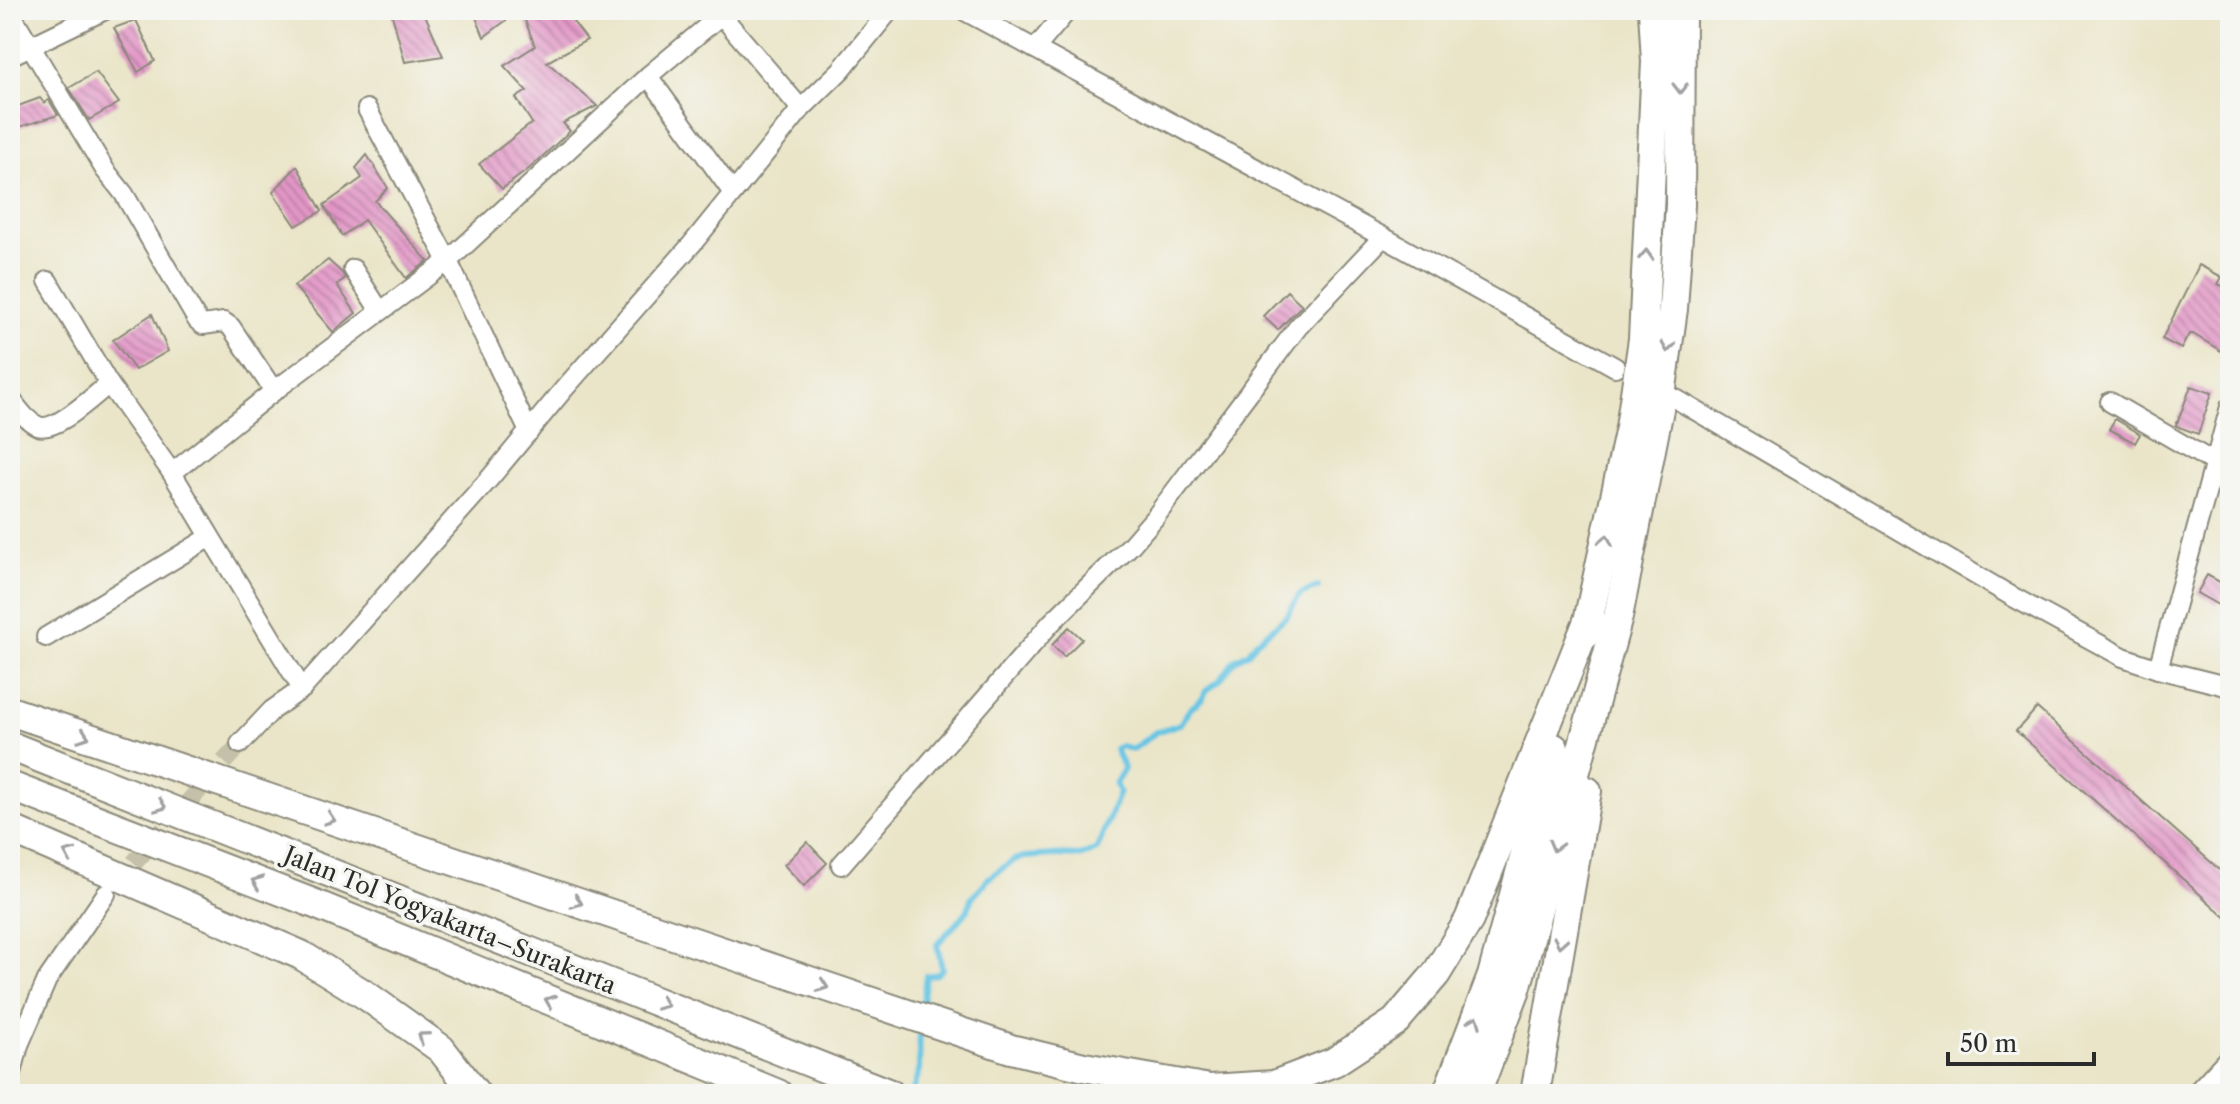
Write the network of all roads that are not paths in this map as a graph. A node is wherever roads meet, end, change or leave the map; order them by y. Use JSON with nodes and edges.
{"nodes":[{"id":1,"x":105,"y":10,"type":"edge"},
{"id":2,"x":890,"y":10,"type":"edge"},
{"id":3,"x":963,"y":10,"type":"edge"},
{"id":4,"x":1068,"y":10,"type":"edge"},
{"id":5,"x":1653,"y":10,"type":"edge"},
{"id":6,"x":1681,"y":10,"type":"edge"},
{"id":7,"x":10,"y":12,"type":"edge"},
{"id":8,"x":722,"y":12,"type":"edge"},
{"id":9,"x":29,"y":45,"type":"junction"},
{"id":10,"x":1035,"y":49,"type":"junction"},
{"id":11,"x":10,"y":56,"type":"edge"},
{"id":12,"x":648,"y":76,"type":"junction"},
{"id":13,"x":367,"y":109,"type":"dead end"},
{"id":14,"x":801,"y":109,"type":"junction"},
{"id":15,"x":733,"y":193,"type":"junction"},
{"id":16,"x":1383,"y":237,"type":"junction"},
{"id":17,"x":448,"y":261,"type":"junction"},
{"id":18,"x":353,"y":269,"type":"dead end"},
{"id":19,"x":48,"y":281,"type":"dead end"},
{"id":20,"x":380,"y":311,"type":"junction"},
{"id":21,"x":1615,"y":367,"type":"dead end"},
{"id":22,"x":109,"y":384,"type":"junction"},
{"id":23,"x":274,"y":391,"type":"junction"},
{"id":24,"x":10,"y":398,"type":"edge"},
{"id":25,"x":1676,"y":399,"type":"dead end"},
{"id":26,"x":2110,"y":402,"type":"dead end"},
{"id":27,"x":2230,"y":407,"type":"edge"},
{"id":28,"x":529,"y":432,"type":"junction"},
{"id":29,"x":2220,"y":456,"type":"edge"},
{"id":30,"x":172,"y":473,"type":"junction"},
{"id":31,"x":210,"y":537,"type":"junction"},
{"id":32,"x":1604,"y":617,"type":"junction"},
{"id":33,"x":46,"y":637,"type":"dead end"},
{"id":34,"x":2158,"y":669,"type":"junction"},
{"id":35,"x":2230,"y":687,"type":"edge"},
{"id":36,"x":302,"y":689,"type":"junction"},
{"id":37,"x":10,"y":711,"type":"edge"},
{"id":38,"x":240,"y":744,"type":"tunnel mouth"},
{"id":39,"x":10,"y":746,"type":"edge"},
{"id":40,"x":10,"y":786,"type":"edge"},
{"id":41,"x":10,"y":829,"type":"edge"},
{"id":42,"x":841,"y":865,"type":"dead end"},
{"id":43,"x":106,"y":894,"type":"tunnel mouth"},
{"id":44,"x":2230,"y":1056,"type":"edge"},
{"id":45,"x":10,"y":1081,"type":"edge"},
{"id":46,"x":476,"y":1094,"type":"edge"},
{"id":47,"x":778,"y":1094,"type":"edge"},
{"id":48,"x":890,"y":1094,"type":"edge"},
{"id":49,"x":1447,"y":1094,"type":"edge"},
{"id":50,"x":1476,"y":1094,"type":"edge"},
{"id":51,"x":1535,"y":1094,"type":"edge"},
{"id":52,"x":2195,"y":1094,"type":"edge"}],
"edges":[{"from":1,"to":9,"type":"street"},
{"from":2,"to":14,"type":"street"},
{"from":3,"to":10,"type":"street"},
{"from":4,"to":10,"type":"street"},
{"from":32,"to":5,"type":"highway","one_way":true},
{"from":6,"to":32,"type":"highway","one_way":true},
{"from":7,"to":9,"type":"street"},
{"from":8,"to":12,"type":"street"},
{"from":8,"to":14,"type":"street"},
{"from":9,"to":11,"type":"street"},
{"from":9,"to":23,"type":"street"},
{"from":10,"to":16,"type":"street"},
{"from":12,"to":15,"type":"street"},
{"from":12,"to":17,"type":"street"},
{"from":13,"to":17,"type":"street"},
{"from":14,"to":15,"type":"street"},
{"from":15,"to":28,"type":"street"},
{"from":16,"to":21,"type":"street"},
{"from":16,"to":42,"type":"street"},
{"from":17,"to":20,"type":"street"},
{"from":17,"to":28,"type":"street"},
{"from":18,"to":20,"type":"street"},
{"from":19,"to":22,"type":"street"},
{"from":20,"to":23,"type":"street"},
{"from":22,"to":24,"type":"street"},
{"from":22,"to":30,"type":"street"},
{"from":23,"to":30,"type":"street"},
{"from":25,"to":34,"type":"street"},
{"from":26,"to":29,"type":"street"},
{"from":27,"to":29,"type":"street"},
{"from":28,"to":36,"type":"street"},
{"from":29,"to":34,"type":"street"},
{"from":30,"to":31,"type":"street"},
{"from":31,"to":33,"type":"street"},
{"from":31,"to":36,"type":"street"},
{"from":37,"to":32,"type":"highway","one_way":true},
{"from":49,"to":32,"type":"highway","one_way":true},
{"from":32,"to":50,"type":"highway","one_way":true},
{"from":32,"to":51,"type":"highway","one_way":true},
{"from":34,"to":35,"type":"street"},
{"from":36,"to":38,"type":"street"},
{"from":39,"to":48,"type":"highway","name":"Jalan Tol Yogyakarta–Surakarta","one_way":true},
{"from":47,"to":40,"type":"highway","name":"Jalan Tol Yogyakarta–Surakarta","one_way":true},
{"from":46,"to":41,"type":"highway","one_way":true},
{"from":43,"to":45,"type":"street"},
{"from":44,"to":52,"type":"street"}]}
